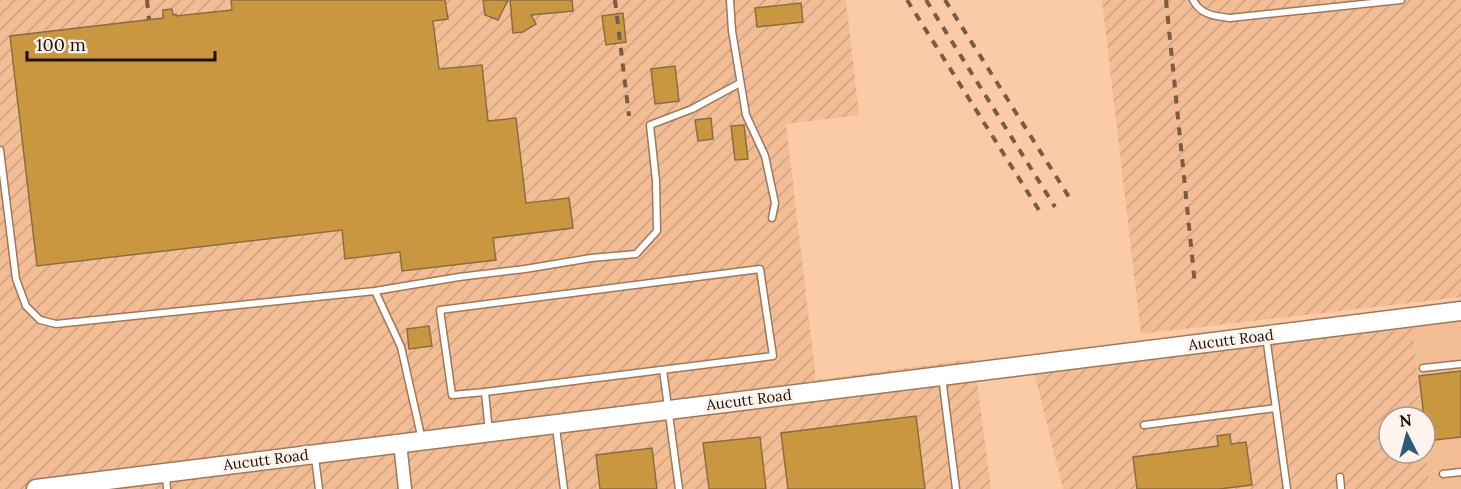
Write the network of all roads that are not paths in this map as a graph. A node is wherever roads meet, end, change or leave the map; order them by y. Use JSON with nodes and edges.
{"nodes":[{"id":1,"x":730,"y":0,"type":"edge"},
{"id":2,"x":1193,"y":0,"type":"edge"},
{"id":3,"x":1402,"y":0,"type":"edge"},
{"id":4,"x":740,"y":83,"type":"junction"},
{"id":5,"x":0,"y":150,"type":"edge"},
{"id":6,"x":772,"y":218,"type":"dead end"},
{"id":7,"x":375,"y":291,"type":"junction"},
{"id":8,"x":1461,"y":311,"type":"edge"},
{"id":9,"x":1266,"y":336,"type":"junction"},
{"id":10,"x":1461,"y":364,"type":"edge"},
{"id":11,"x":1423,"y":368,"type":"dead end"},
{"id":12,"x":663,"y":370,"type":"junction"},
{"id":13,"x":942,"y":376,"type":"junction"},
{"id":14,"x":485,"y":392,"type":"junction"},
{"id":15,"x":1276,"y":408,"type":"junction"},
{"id":16,"x":669,"y":410,"type":"junction"},
{"id":17,"x":556,"y":424,"type":"junction"},
{"id":18,"x":1144,"y":425,"type":"dead end"},
{"id":19,"x":489,"y":432,"type":"junction"},
{"id":20,"x":422,"y":441,"type":"junction"},
{"id":21,"x":400,"y":443,"type":"junction"},
{"id":22,"x":314,"y":454,"type":"junction"},
{"id":23,"x":1461,"y":472,"type":"edge"},
{"id":24,"x":1443,"y":474,"type":"dead end"},
{"id":25,"x":1340,"y":477,"type":"dead end"},
{"id":26,"x":166,"y":481,"type":"edge"},
{"id":27,"x":36,"y":489,"type":"edge"},
{"id":28,"x":319,"y":489,"type":"edge"},
{"id":29,"x":405,"y":489,"type":"edge"},
{"id":30,"x":564,"y":489,"type":"edge"},
{"id":31,"x":679,"y":489,"type":"edge"},
{"id":32,"x":956,"y":489,"type":"edge"},
{"id":33,"x":1287,"y":489,"type":"edge"},
{"id":34,"x":1341,"y":489,"type":"edge"}],
"edges":[{"from":1,"to":4,"type":"lane"},
{"from":2,"to":3,"type":"lane"},
{"from":4,"to":6,"type":"lane"},
{"from":4,"to":7,"type":"lane"},
{"from":5,"to":7,"type":"lane"},
{"from":7,"to":20,"type":"lane"},
{"from":8,"to":9,"type":"street","name":"Aucutt Road"},
{"from":9,"to":13,"type":"street","name":"Aucutt Road"},
{"from":9,"to":15,"type":"lane"},
{"from":10,"to":11,"type":"lane"},
{"from":12,"to":14,"type":"lane"},
{"from":12,"to":14,"type":"lane"},
{"from":12,"to":16,"type":"lane"},
{"from":13,"to":16,"type":"street","name":"Aucutt Road"},
{"from":13,"to":32,"type":"lane"},
{"from":14,"to":19,"type":"lane"},
{"from":15,"to":18,"type":"lane"},
{"from":15,"to":33,"type":"lane"},
{"from":16,"to":17,"type":"street","name":"Aucutt Road"},
{"from":16,"to":31,"type":"lane"},
{"from":17,"to":19,"type":"street","name":"Aucutt Road"},
{"from":17,"to":30,"type":"lane"},
{"from":19,"to":20,"type":"street","name":"Aucutt Road"},
{"from":20,"to":21,"type":"street","name":"Aucutt Road"},
{"from":21,"to":22,"type":"street","name":"Aucutt Road"},
{"from":21,"to":29,"type":"street"},
{"from":22,"to":26,"type":"street","name":"Aucutt Road"},
{"from":22,"to":28,"type":"lane"},
{"from":23,"to":24,"type":"lane"},
{"from":25,"to":34,"type":"lane"},
{"from":26,"to":27,"type":"street","name":"Aucutt Road"}]}
